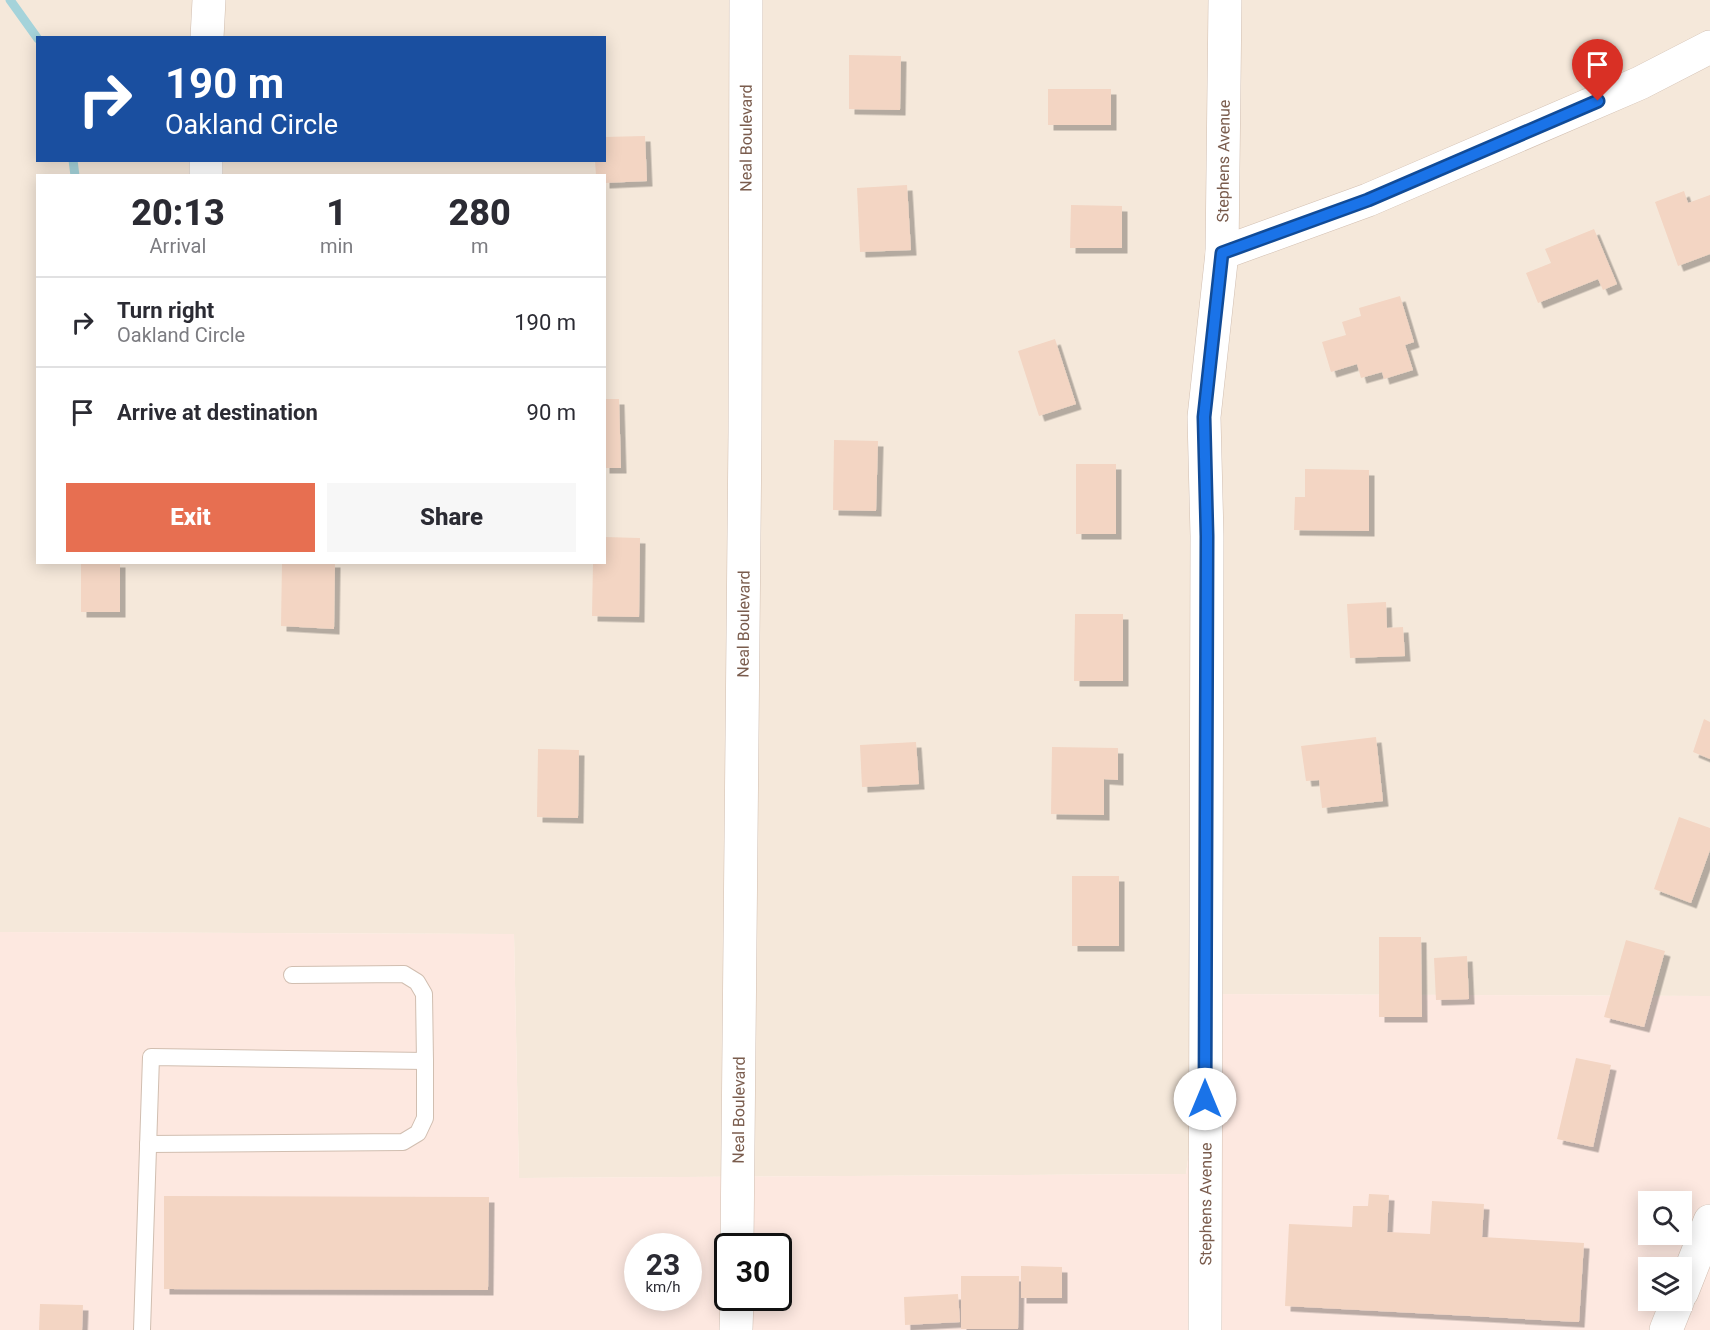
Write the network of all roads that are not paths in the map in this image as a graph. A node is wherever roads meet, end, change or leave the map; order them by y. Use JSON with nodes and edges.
{"nodes":[{"id":1,"x":209,"y":0,"type":"edge"},
{"id":2,"x":746,"y":0,"type":"edge"},
{"id":3,"x":1225,"y":0,"type":"edge"},
{"id":4,"x":207,"y":36,"type":"edge"},
{"id":5,"x":1710,"y":46,"type":"edge"},
{"id":6,"x":1222,"y":253,"type":"junction"},
{"id":7,"x":292,"y":975,"type":"dead end"},
{"id":8,"x":425,"y":1061,"type":"junction"},
{"id":9,"x":148,"y":1144,"type":"junction"},
{"id":10,"x":1710,"y":1221,"type":"edge"},
{"id":11,"x":737,"y":1233,"type":"edge"},
{"id":12,"x":1692,"y":1267,"type":"edge"},
{"id":13,"x":737,"y":1311,"type":"edge"},
{"id":14,"x":1674,"y":1311,"type":"edge"},
{"id":15,"x":142,"y":1330,"type":"edge"},
{"id":16,"x":736,"y":1330,"type":"edge"},
{"id":17,"x":1205,"y":1330,"type":"edge"},
{"id":18,"x":1666,"y":1330,"type":"edge"}],
"edges":[{"from":1,"to":4,"type":"street"},
{"from":2,"to":11,"type":"street","name":"Neal Boulevard"},
{"from":3,"to":6,"type":"street","name":"Stephens Avenue"},
{"from":5,"to":6,"type":"street"},
{"from":6,"to":17,"type":"street","name":"Stephens Avenue"},
{"from":7,"to":8,"type":"lane"},
{"from":8,"to":9,"type":"lane"},
{"from":8,"to":9,"type":"lane"},
{"from":9,"to":15,"type":"lane"},
{"from":10,"to":12,"type":"street"},
{"from":13,"to":16,"type":"street"},
{"from":14,"to":18,"type":"street"}]}
